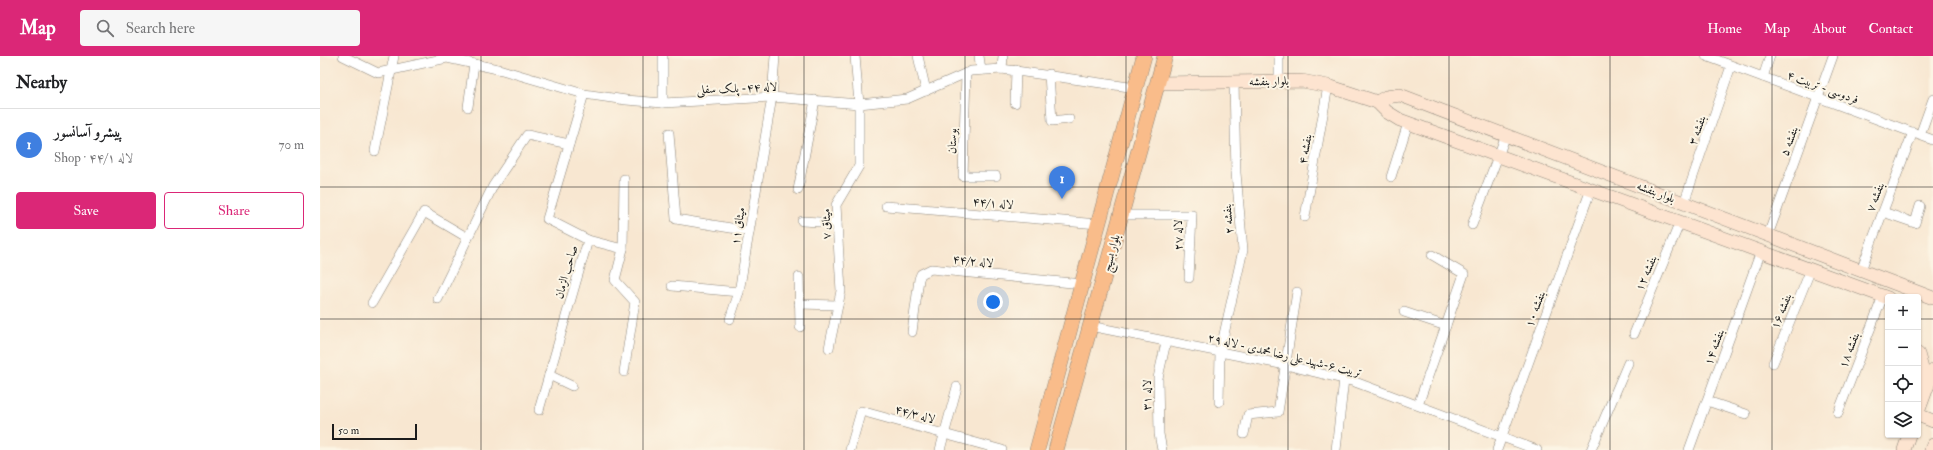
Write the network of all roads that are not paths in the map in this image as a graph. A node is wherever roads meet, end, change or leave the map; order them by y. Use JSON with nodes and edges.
{"nodes":[{"id":1,"x":343,"y":56,"type":"edge"},
{"id":2,"x":394,"y":56,"type":"edge"},
{"id":3,"x":663,"y":56,"type":"edge"},
{"id":4,"x":774,"y":56,"type":"edge"},
{"id":5,"x":855,"y":56,"type":"edge"},
{"id":6,"x":918,"y":56,"type":"edge"},
{"id":7,"x":979,"y":56,"type":"edge"},
{"id":8,"x":1003,"y":56,"type":"edge"},
{"id":9,"x":1144,"y":56,"type":"edge"},
{"id":10,"x":1165,"y":56,"type":"edge"},
{"id":11,"x":1279,"y":56,"type":"edge"},
{"id":12,"x":1706,"y":56,"type":"edge"},
{"id":13,"x":1770,"y":56,"type":"edge"},
{"id":14,"x":1834,"y":56,"type":"edge"},
{"id":15,"x":438,"y":58,"type":"edge"},
{"id":16,"x":474,"y":64,"type":"junction"},
{"id":17,"x":1732,"y":66,"type":"junction"},
{"id":18,"x":1002,"y":68,"type":"junction"},
{"id":19,"x":392,"y":70,"type":"junction"},
{"id":20,"x":981,"y":70,"type":"junction"},
{"id":21,"x":1016,"y":70,"type":"junction"},
{"id":22,"x":966,"y":74,"type":"junction"},
{"id":23,"x":1049,"y":74,"type":"junction"},
{"id":24,"x":1763,"y":77,"type":"junction"},
{"id":25,"x":1279,"y":81,"type":"junction"},
{"id":26,"x":1158,"y":82,"type":"junction"},
{"id":27,"x":1234,"y":82,"type":"junction"},
{"id":28,"x":1328,"y":86,"type":"junction"},
{"id":29,"x":1136,"y":88,"type":"junction"},
{"id":30,"x":926,"y":91,"type":"junction"},
{"id":31,"x":584,"y":94,"type":"junction"},
{"id":32,"x":772,"y":97,"type":"junction"},
{"id":33,"x":1818,"y":97,"type":"junction"},
{"id":34,"x":1933,"y":99,"type":"edge"},
{"id":35,"x":815,"y":100,"type":"junction"},
{"id":36,"x":1377,"y":102,"type":"junction"},
{"id":37,"x":663,"y":103,"type":"junction"},
{"id":38,"x":858,"y":104,"type":"junction"},
{"id":39,"x":1015,"y":104,"type":"dead end"},
{"id":40,"x":468,"y":107,"type":"dead end"},
{"id":41,"x":1069,"y":119,"type":"dead end"},
{"id":42,"x":1408,"y":123,"type":"junction"},
{"id":43,"x":669,"y":133,"type":"dead end"},
{"id":44,"x":1916,"y":133,"type":"junction"},
{"id":45,"x":1506,"y":134,"type":"junction"},
{"id":46,"x":1933,"y":140,"type":"edge"},
{"id":47,"x":569,"y":144,"type":"junction"},
{"id":48,"x":375,"y":151,"type":"dead end"},
{"id":49,"x":1498,"y":157,"type":"junction"},
{"id":50,"x":996,"y":176,"type":"dead end"},
{"id":51,"x":1391,"y":177,"type":"dead end"},
{"id":52,"x":624,"y":179,"type":"dead end"},
{"id":53,"x":798,"y":190,"type":"dead end"},
{"id":54,"x":1591,"y":190,"type":"junction"},
{"id":55,"x":1684,"y":203,"type":"junction"},
{"id":56,"x":886,"y":206,"type":"dead end"},
{"id":57,"x":1920,"y":206,"type":"dead end"},
{"id":58,"x":1882,"y":212,"type":"junction"},
{"id":59,"x":1121,"y":215,"type":"junction"},
{"id":60,"x":1305,"y":217,"type":"dead end"},
{"id":61,"x":802,"y":221,"type":"dead end"},
{"id":62,"x":1680,"y":222,"type":"junction"},
{"id":63,"x":837,"y":223,"type":"junction"},
{"id":64,"x":1098,"y":224,"type":"junction"},
{"id":65,"x":1472,"y":225,"type":"dead end"},
{"id":66,"x":749,"y":231,"type":"junction"},
{"id":67,"x":1768,"y":235,"type":"junction"},
{"id":68,"x":468,"y":238,"type":"junction"},
{"id":69,"x":588,"y":240,"type":"junction"},
{"id":70,"x":623,"y":249,"type":"junction"},
{"id":71,"x":1761,"y":251,"type":"junction"},
{"id":72,"x":1432,"y":255,"type":"dead end"},
{"id":73,"x":1811,"y":269,"type":"junction"},
{"id":74,"x":1861,"y":270,"type":"junction"},
{"id":75,"x":799,"y":277,"type":"dead end"},
{"id":76,"x":1190,"y":278,"type":"dead end"},
{"id":77,"x":1082,"y":284,"type":"junction"},
{"id":78,"x":672,"y":286,"type":"dead end"},
{"id":79,"x":739,"y":292,"type":"junction"},
{"id":80,"x":1297,"y":292,"type":"dead end"},
{"id":81,"x":1885,"y":297,"type":"edge"},
{"id":82,"x":1933,"y":298,"type":"edge"},
{"id":83,"x":438,"y":299,"type":"dead end"},
{"id":84,"x":372,"y":303,"type":"dead end"},
{"id":85,"x":799,"y":304,"type":"junction"},
{"id":86,"x":838,"y":305,"type":"junction"},
{"id":87,"x":1404,"y":312,"type":"dead end"},
{"id":88,"x":730,"y":319,"type":"dead end"},
{"id":89,"x":1090,"y":326,"type":"junction"},
{"id":90,"x":1446,"y":326,"type":"junction"},
{"id":91,"x":800,"y":327,"type":"dead end"},
{"id":92,"x":912,"y":332,"type":"dead end"},
{"id":93,"x":1634,"y":334,"type":"dead end"},
{"id":94,"x":1166,"y":342,"type":"junction"},
{"id":95,"x":828,"y":348,"type":"dead end"},
{"id":96,"x":1220,"y":352,"type":"junction"},
{"id":97,"x":1628,"y":363,"type":"dead end"},
{"id":98,"x":1774,"y":363,"type":"dead end"},
{"id":99,"x":1285,"y":365,"type":"junction"},
{"id":100,"x":1921,"y":365,"type":"edge"},
{"id":101,"x":1933,"y":371,"type":"edge"},
{"id":102,"x":624,"y":372,"type":"dead end"},
{"id":103,"x":549,"y":375,"type":"junction"},
{"id":104,"x":1344,"y":379,"type":"junction"},
{"id":105,"x":572,"y":386,"type":"dead end"},
{"id":106,"x":957,"y":387,"type":"dead end"},
{"id":107,"x":1927,"y":387,"type":"junction"},
{"id":108,"x":1707,"y":401,"type":"junction"},
{"id":109,"x":1219,"y":402,"type":"dead end"},
{"id":110,"x":1921,"y":404,"type":"edge"},
{"id":111,"x":1418,"y":405,"type":"junction"},
{"id":112,"x":539,"y":410,"type":"dead end"},
{"id":113,"x":1838,"y":413,"type":"dead end"},
{"id":114,"x":1746,"y":414,"type":"dead end"},
{"id":115,"x":1921,"y":416,"type":"edge"},
{"id":116,"x":1933,"y":421,"type":"edge"},
{"id":117,"x":945,"y":434,"type":"junction"},
{"id":118,"x":1244,"y":434,"type":"dead end"},
{"id":119,"x":1502,"y":437,"type":"junction"},
{"id":120,"x":1908,"y":438,"type":"edge"},
{"id":121,"x":1933,"y":445,"type":"edge"},
{"id":122,"x":850,"y":450,"type":"edge"},
{"id":123,"x":940,"y":450,"type":"edge"},
{"id":124,"x":1002,"y":450,"type":"edge"},
{"id":125,"x":1037,"y":450,"type":"edge"},
{"id":126,"x":1056,"y":450,"type":"edge"},
{"id":127,"x":1162,"y":450,"type":"edge"},
{"id":128,"x":1336,"y":450,"type":"edge"},
{"id":129,"x":1497,"y":450,"type":"edge"},
{"id":130,"x":1537,"y":450,"type":"edge"},
{"id":131,"x":1591,"y":450,"type":"edge"},
{"id":132,"x":1689,"y":450,"type":"edge"},
{"id":133,"x":1904,"y":450,"type":"edge"},
{"id":134,"x":1931,"y":450,"type":"edge"}],
"edges":[{"from":1,"to":19,"type":"street","name":"لاله ۴۴- پلک سفلی"},
{"from":2,"to":19,"type":"street"},
{"from":3,"to":37,"type":"street"},
{"from":4,"to":32,"type":"street","name":"میثاق ۱۱"},
{"from":5,"to":38,"type":"street","name":"میثاق ۷"},
{"from":6,"to":30,"type":"street"},
{"from":7,"to":20,"type":"street"},
{"from":8,"to":18,"type":"street"},
{"from":9,"to":29,"type":"main road","name":"بلوار بسیج"},
{"from":10,"to":26,"type":"main road","name":"بلوار بسیج"},
{"from":11,"to":25,"type":"street"},
{"from":12,"to":17,"type":"street","name":"فردوسی - تربیت ۴"},
{"from":13,"to":24,"type":"street"},
{"from":14,"to":33,"type":"street","name":"بنفشه ۵"},
{"from":15,"to":16,"type":"street","name":"لاله ۴۴- پلک سفلی"},
{"from":15,"to":19,"type":"street","name":"لاله ۴۴- پلک سفلی"},
{"from":16,"to":31,"type":"street","name":"لاله ۴۴- پلک سفلی"},
{"from":16,"to":40,"type":"street"},
{"from":17,"to":24,"type":"street","name":"فردوسی - تربیت ۴"},
{"from":17,"to":55,"type":"street","name":"بنفشه ۳"},
{"from":18,"to":20,"type":"street","name":"لاله ۴۴- پلک سفلی"},
{"from":18,"to":21,"type":"street","name":"لاله ۴۴- پلک سفلی"},
{"from":19,"to":48,"type":"street"},
{"from":20,"to":22,"type":"street","name":"لاله ۴۴- پلک سفلی"},
{"from":21,"to":23,"type":"street","name":"لاله ۴۴- پلک سفلی"},
{"from":21,"to":39,"type":"street"},
{"from":22,"to":30,"type":"street","name":"لاله ۴۴- پلک سفلی"},
{"from":22,"to":50,"type":"street","name":"بوستان"},
{"from":23,"to":29,"type":"street","name":"لاله ۴۴- پلک سفلی"},
{"from":23,"to":41,"type":"street"},
{"from":24,"to":33,"type":"street","name":"فردوسی - تربیت ۴"},
{"from":25,"to":27,"type":"main road","name":"بلوار بنفشه"},
{"from":25,"to":28,"type":"main road","name":"بلوار بنفشه"},
{"from":26,"to":27,"type":"main road","name":"بلوار بنفشه"},
{"from":26,"to":59,"type":"main road","name":"بلوار بسیج"},
{"from":27,"to":96,"type":"street","name":"بنفشه ۲"},
{"from":28,"to":36,"type":"main road","name":"بلوار بنفشه"},
{"from":28,"to":60,"type":"street","name":"بنفشه ۴"},
{"from":29,"to":64,"type":"main road","name":"بلوار بسیج"},
{"from":30,"to":38,"type":"street","name":"لاله ۴۴- پلک سفلی"},
{"from":31,"to":37,"type":"street","name":"لاله ۴۴- پلک سفلی"},
{"from":31,"to":47,"type":"street","name":"صاحب الزمان"},
{"from":32,"to":35,"type":"street","name":"لاله ۴۴- پلک سفلی"},
{"from":32,"to":37,"type":"street","name":"لاله ۴۴- پلک سفلی"},
{"from":32,"to":66,"type":"street","name":"میثاق ۱۱"},
{"from":33,"to":44,"type":"street","name":"فردوسی - تربیت ۴"},
{"from":33,"to":67,"type":"street","name":"بنفشه ۵"},
{"from":34,"to":44,"type":"street","name":"بنفشه ۷"},
{"from":35,"to":38,"type":"street","name":"لاله ۴۴- پلک سفلی"},
{"from":35,"to":53,"type":"street"},
{"from":36,"to":42,"type":"main road","name":"بلوار بنفشه"},
{"from":36,"to":45,"type":"main road","name":"بلوار بنفشه"},
{"from":38,"to":63,"type":"street","name":"میثاق ۷"},
{"from":42,"to":49,"type":"main road","name":"بلوار بنفشه"},
{"from":42,"to":51,"type":"street"},
{"from":43,"to":66,"type":"street"},
{"from":44,"to":46,"type":"street","name":"فردوسی - تربیت ۴"},
{"from":44,"to":58,"type":"street","name":"بنفشه ۷"},
{"from":45,"to":49,"type":"street"},
{"from":45,"to":55,"type":"main road","name":"بلوار بنفشه"},
{"from":47,"to":68,"type":"street"},
{"from":47,"to":69,"type":"street","name":"صاحب الزمان"},
{"from":49,"to":54,"type":"main road","name":"بلوار بنفشه"},
{"from":49,"to":65,"type":"street"},
{"from":52,"to":70,"type":"street"},
{"from":54,"to":62,"type":"main road","name":"بلوار بنفشه"},
{"from":54,"to":119,"type":"street","name":"بنفشه ۱۰"},
{"from":55,"to":67,"type":"main road","name":"بلوار بنفشه"},
{"from":56,"to":64,"type":"street","name":"لاله ۴۴/۱"},
{"from":57,"to":58,"type":"street"},
{"from":58,"to":74,"type":"street","name":"بنفشه ۷"},
{"from":59,"to":76,"type":"street","name":"لاله ۲۷"},
{"from":59,"to":89,"type":"main road","name":"بلوار بسیج"},
{"from":61,"to":63,"type":"street"},
{"from":62,"to":71,"type":"main road","name":"بلوار بنفشه"},
{"from":62,"to":93,"type":"street","name":"بنفشه ۱۲"},
{"from":63,"to":86,"type":"street","name":"میثاق ۷"},
{"from":64,"to":77,"type":"main road","name":"بلوار بسیج"},
{"from":66,"to":79,"type":"street","name":"میثاق ۱۱"},
{"from":67,"to":74,"type":"main road","name":"بلوار بنفشه"},
{"from":68,"to":83,"type":"street"},
{"from":68,"to":84,"type":"street"},
{"from":69,"to":70,"type":"street"},
{"from":69,"to":103,"type":"street","name":"صاحب الزمان"},
{"from":70,"to":102,"type":"street"},
{"from":71,"to":73,"type":"main road","name":"بلوار بنفشه"},
{"from":71,"to":108,"type":"street","name":"بنفشه ۱۴"},
{"from":72,"to":90,"type":"street"},
{"from":73,"to":81,"type":"main road","name":"بلوار بنفشه"},
{"from":73,"to":98,"type":"street","name":"بنفشه ۱۶"},
{"from":74,"to":82,"type":"main road","name":"بلوار بنفشه"},
{"from":75,"to":85,"type":"street"},
{"from":77,"to":92,"type":"street","name":"لاله ۴۴/۲"},
{"from":77,"to":125,"type":"main road","name":"بلوار بسیج"},
{"from":78,"to":79,"type":"street"},
{"from":79,"to":88,"type":"street","name":"میثاق ۱۱"},
{"from":80,"to":99,"type":"street"},
{"from":81,"to":113,"type":"street","name":"بنفشه ۱۸"},
{"from":85,"to":86,"type":"street"},
{"from":85,"to":91,"type":"street"},
{"from":86,"to":95,"type":"street","name":"میثاق ۷"},
{"from":87,"to":90,"type":"street"},
{"from":89,"to":94,"type":"street","name":"تربیت ۶-شهید علی رضا محمدی - لاله ۲۹"},
{"from":89,"to":126,"type":"main road","name":"بلوار بسیج"},
{"from":90,"to":111,"type":"street"},
{"from":94,"to":96,"type":"street","name":"تربیت ۶-شهید علی رضا محمدی - لاله ۲۹"},
{"from":94,"to":127,"type":"street","name":"لاله ۳۱"},
{"from":96,"to":99,"type":"street","name":"تربیت ۶-شهید علی رضا محمدی - لاله ۲۹"},
{"from":96,"to":109,"type":"street","name":"بنفشه ۲"},
{"from":97,"to":131,"type":"street"},
{"from":99,"to":104,"type":"street","name":"تربیت ۶-شهید علی رضا محمدی - لاله ۲۹"},
{"from":99,"to":118,"type":"street"},
{"from":100,"to":107,"type":"main road"},
{"from":101,"to":107,"type":"main road"},
{"from":103,"to":105,"type":"street"},
{"from":103,"to":112,"type":"street","name":"صاحب الزمان"},
{"from":104,"to":111,"type":"street","name":"تربیت ۶-شهید علی رضا محمدی - لاله ۲۹"},
{"from":104,"to":128,"type":"street"},
{"from":106,"to":117,"type":"street"},
{"from":107,"to":110,"type":"main road"},
{"from":108,"to":114,"type":"street"},
{"from":108,"to":132,"type":"street","name":"بنفشه ۱۴"},
{"from":111,"to":119,"type":"street","name":"تربیت ۶-شهید علی رضا محمدی - لاله ۲۹"},
{"from":115,"to":116,"type":"main road"},
{"from":117,"to":122,"type":"street","name":"لاله ۴۴/۳"},
{"from":117,"to":123,"type":"street"},
{"from":117,"to":124,"type":"street","name":"لاله ۴۴/۳"},
{"from":119,"to":129,"type":"street","name":"بنفشه ۱۰"},
{"from":119,"to":130,"type":"street","name":"تربیت ۶-شهید علی رضا محمدی - لاله ۲۹"},
{"from":120,"to":133,"type":"main road"},
{"from":121,"to":134,"type":"main road"}]}
